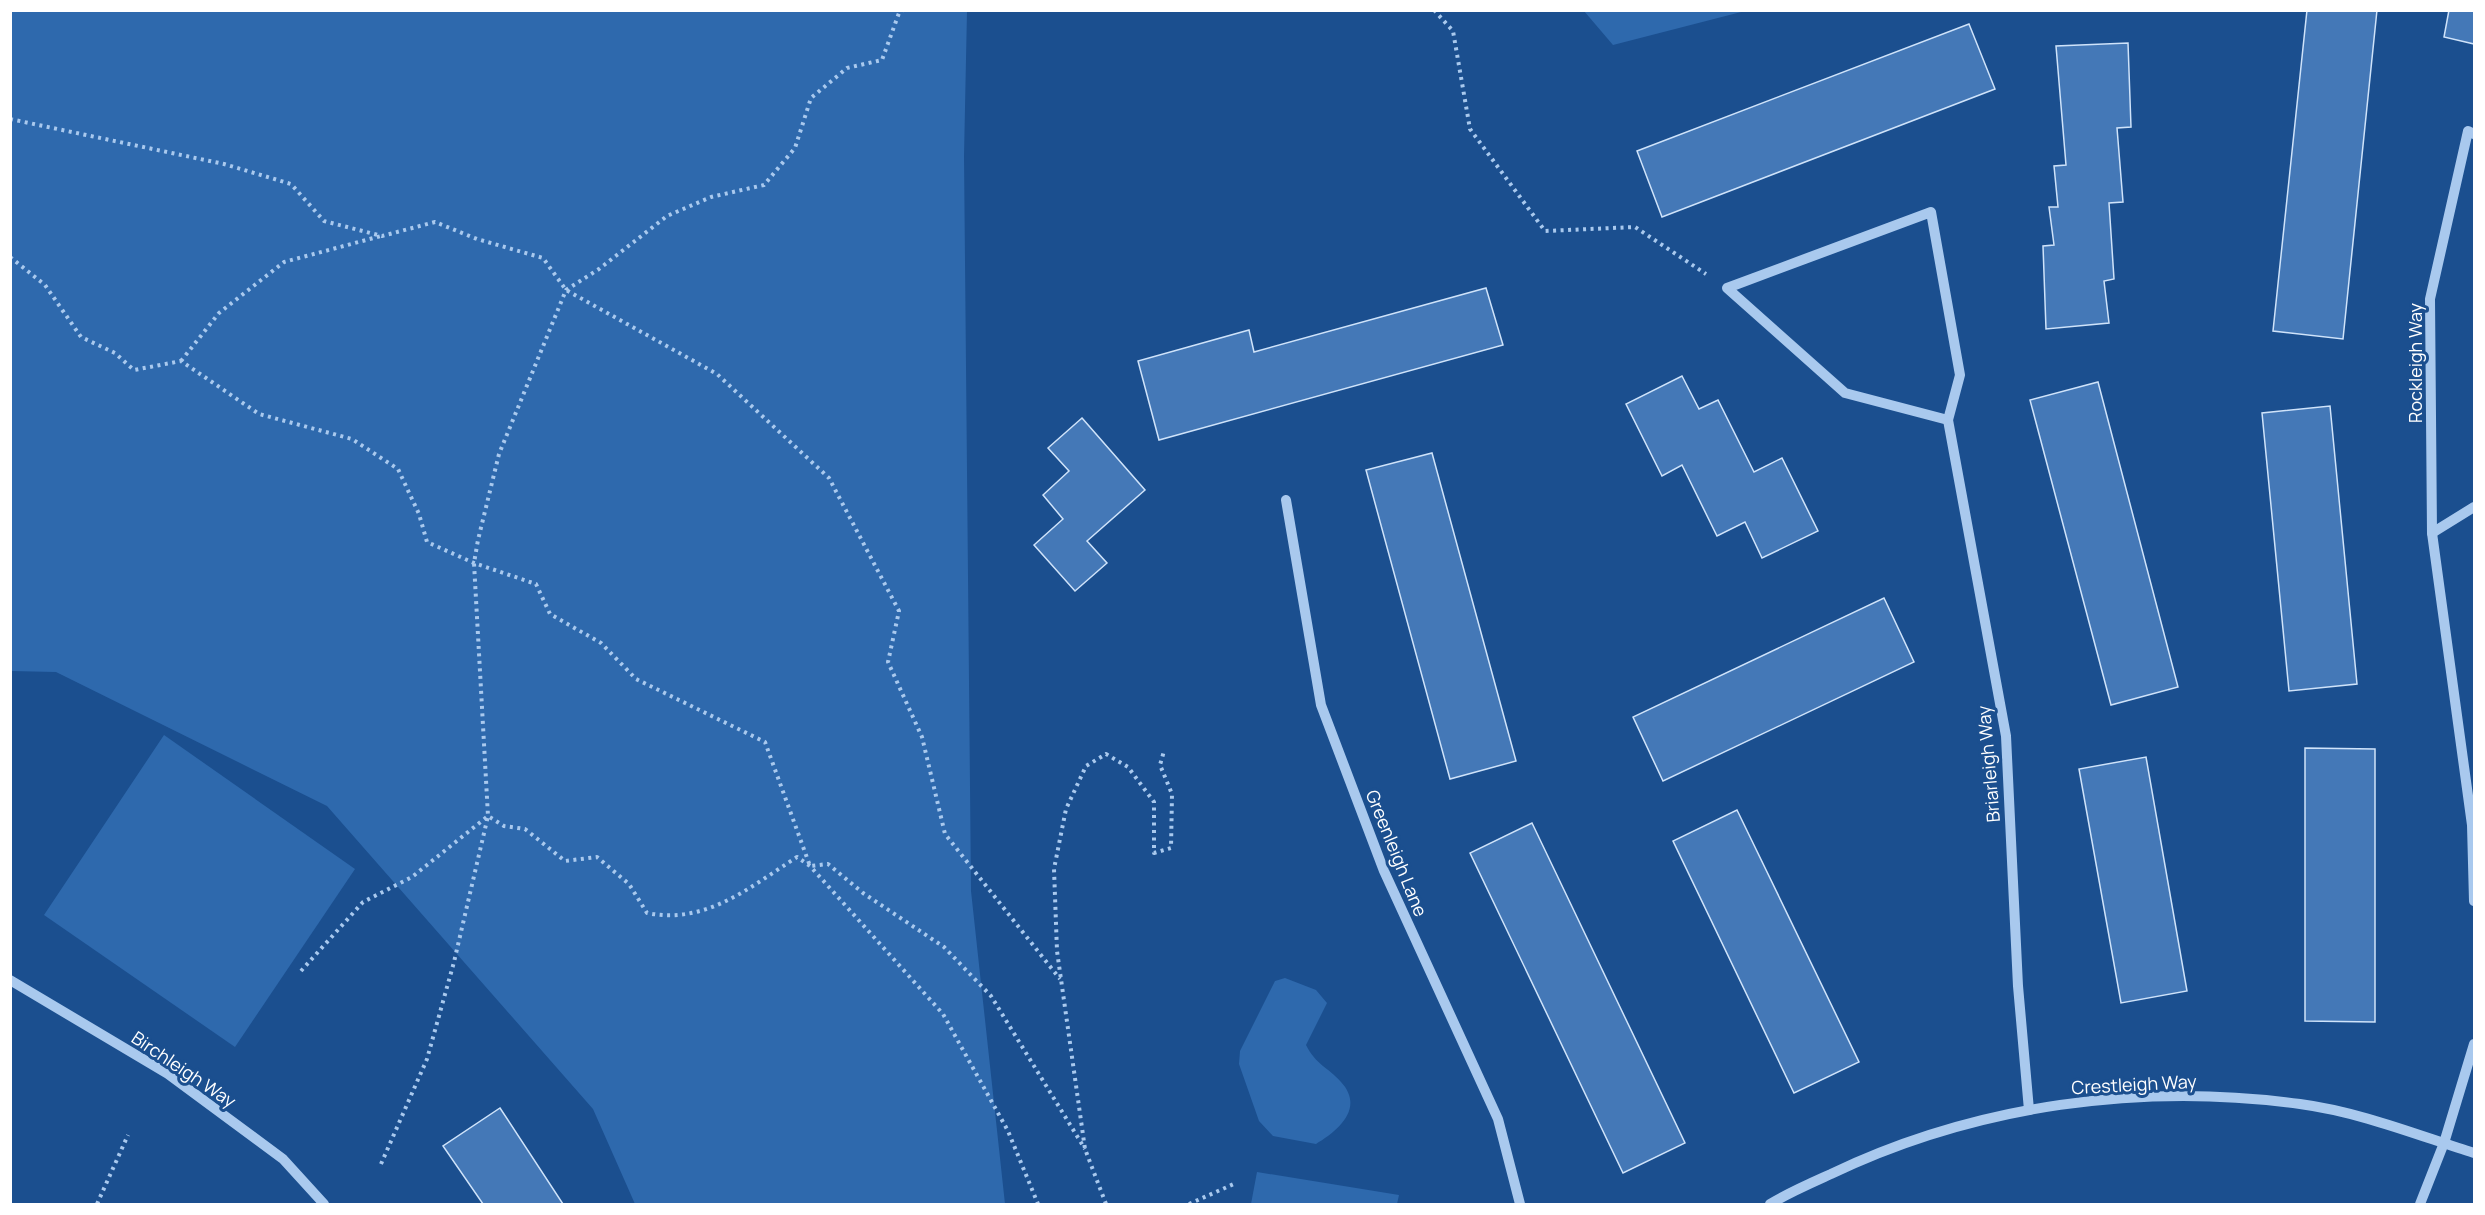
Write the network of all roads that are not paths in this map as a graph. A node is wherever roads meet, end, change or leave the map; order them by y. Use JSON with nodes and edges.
{"nodes":[{"id":1,"x":2475,"y":134,"type":"edge"},
{"id":2,"x":1948,"y":420,"type":"junction"},
{"id":3,"x":1286,"y":500,"type":"dead end"},
{"id":4,"x":2475,"y":507,"type":"edge"},
{"id":5,"x":2432,"y":533,"type":"junction"},
{"id":6,"x":2475,"y":901,"type":"edge"},
{"id":7,"x":10,"y":980,"type":"edge"},
{"id":8,"x":2475,"y":1044,"type":"edge"},
{"id":9,"x":2029,"y":1110,"type":"junction"},
{"id":10,"x":2444,"y":1143,"type":"junction"},
{"id":11,"x":2475,"y":1153,"type":"edge"},
{"id":12,"x":1782,"y":1201,"type":"edge"},
{"id":13,"x":324,"y":1204,"type":"edge"},
{"id":14,"x":1520,"y":1204,"type":"edge"},
{"id":15,"x":1770,"y":1204,"type":"edge"},
{"id":16,"x":2420,"y":1204,"type":"edge"}],
"edges":[{"from":1,"to":5,"type":"street","name":"Rockleigh Way"},
{"from":2,"to":2,"type":"street"},
{"from":2,"to":9,"type":"street","name":"Briarleigh Way"},
{"from":3,"to":14,"type":"street","name":"Greenleigh Lane"},
{"from":4,"to":5,"type":"street"},
{"from":5,"to":6,"type":"street","name":"Rockleigh Way"},
{"from":7,"to":13,"type":"street","name":"Birchleigh Way"},
{"from":8,"to":10,"type":"street"},
{"from":9,"to":10,"type":"street","name":"Crestleigh Way"},
{"from":9,"to":12,"type":"street","name":"Crestleigh Way"},
{"from":10,"to":11,"type":"street","name":"Crestleigh Way"},
{"from":10,"to":16,"type":"street"},
{"from":12,"to":15,"type":"street","name":"Crestleigh Way"}]}
